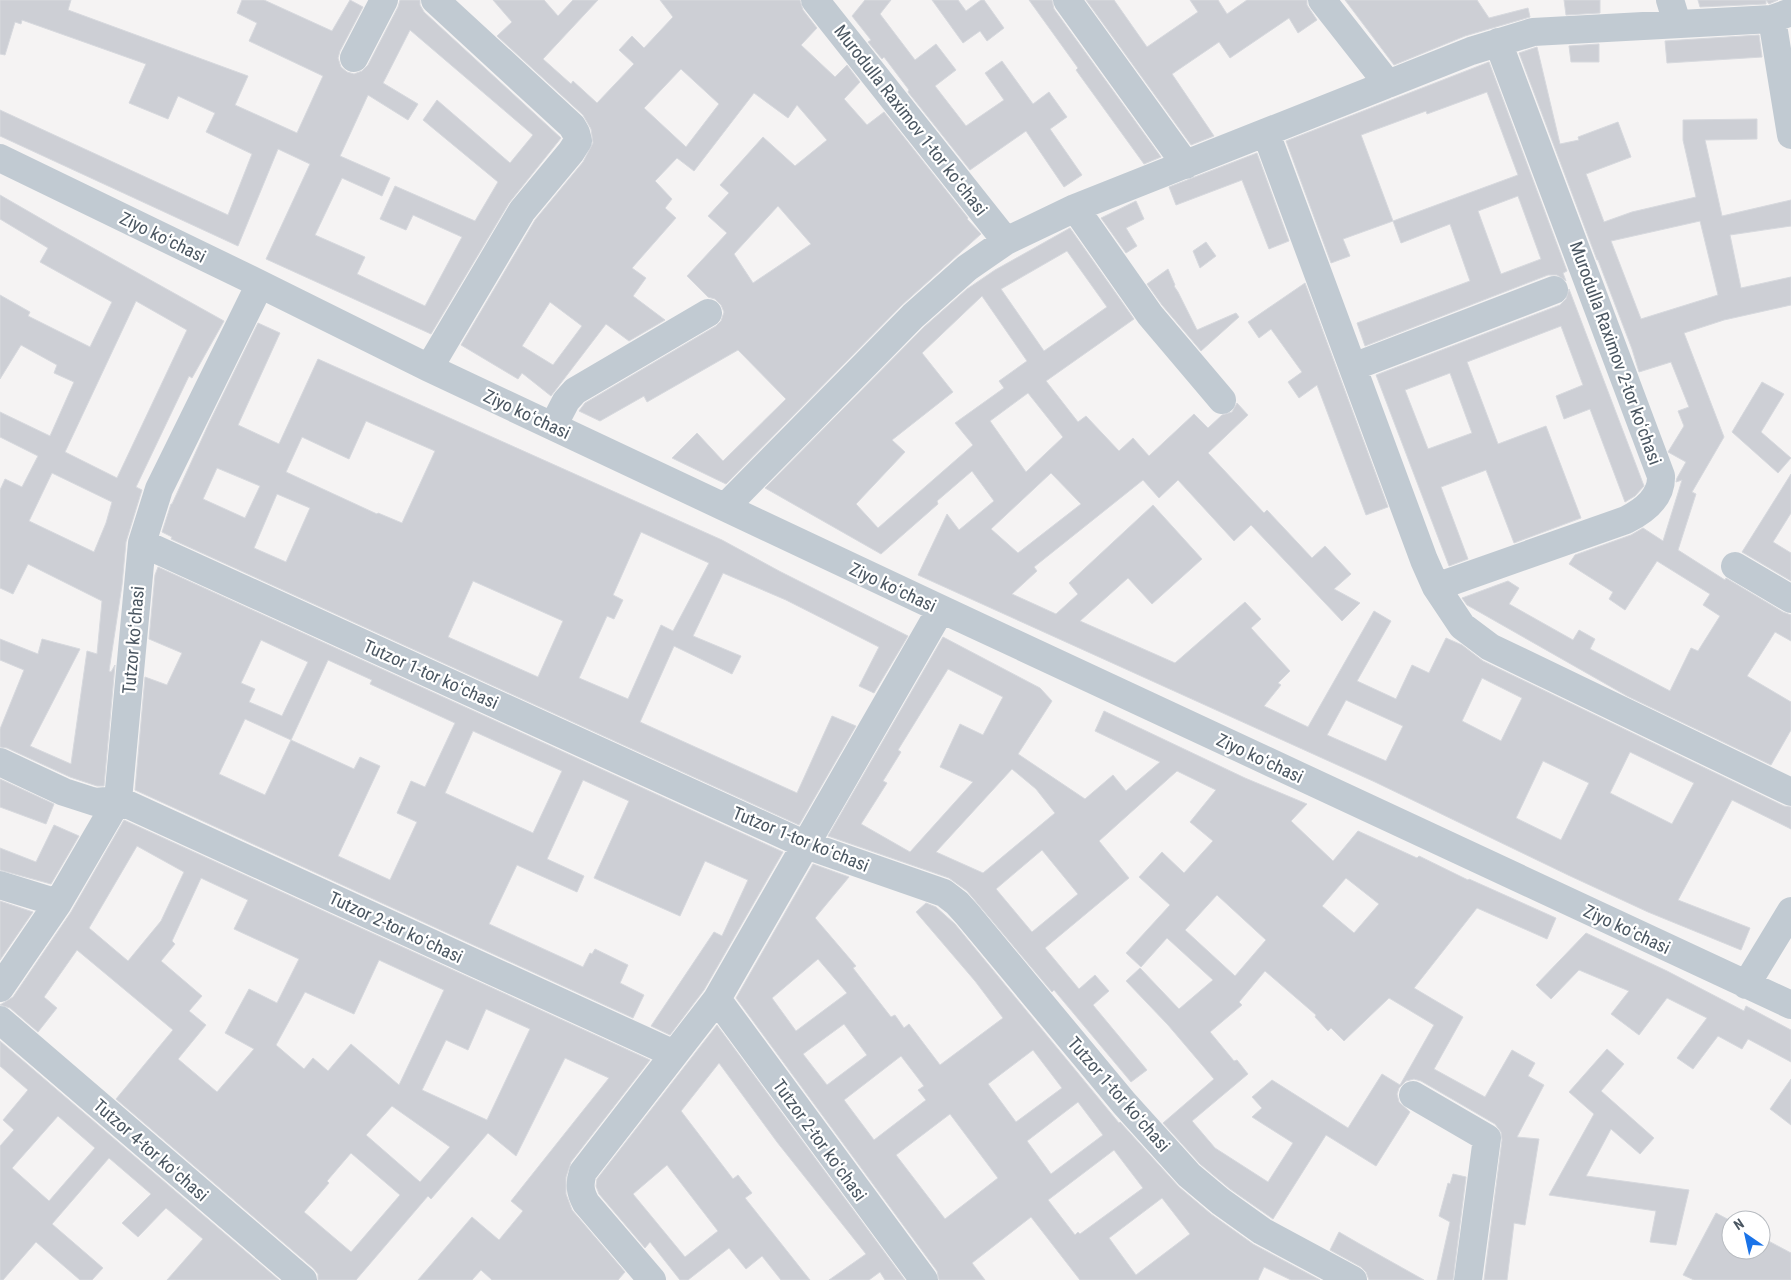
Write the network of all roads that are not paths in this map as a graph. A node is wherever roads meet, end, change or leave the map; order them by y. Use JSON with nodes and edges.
{"nodes":[{"id":1,"x":384,"y":0,"type":"edge"},
{"id":2,"x":435,"y":0,"type":"edge"},
{"id":3,"x":815,"y":0,"type":"edge"},
{"id":4,"x":1067,"y":0,"type":"edge"},
{"id":5,"x":1322,"y":0,"type":"edge"},
{"id":6,"x":1673,"y":12,"type":"edge"},
{"id":7,"x":1781,"y":15,"type":"edge"},
{"id":8,"x":1498,"y":42,"type":"junction"},
{"id":9,"x":354,"y":58,"type":"dead end"},
{"id":10,"x":1388,"y":84,"type":"junction"},
{"id":11,"x":1266,"y":133,"type":"junction"},
{"id":12,"x":1791,"y":135,"type":"edge"},
{"id":13,"x":0,"y":158,"type":"edge"},
{"id":14,"x":1186,"y":165,"type":"junction"},
{"id":15,"x":1075,"y":208,"type":"junction"},
{"id":16,"x":1006,"y":241,"type":"junction"},
{"id":17,"x":260,"y":284,"type":"junction"},
{"id":18,"x":1554,"y":290,"type":"dead end"},
{"id":19,"x":708,"y":312,"type":"dead end"},
{"id":20,"x":1353,"y":367,"type":"junction"},
{"id":21,"x":429,"y":368,"type":"junction"},
{"id":22,"x":1222,"y":400,"type":"dead end"},
{"id":23,"x":553,"y":426,"type":"junction"},
{"id":24,"x":725,"y":507,"type":"junction"},
{"id":25,"x":142,"y":543,"type":"junction"},
{"id":26,"x":1735,"y":566,"type":"dead end"},
{"id":27,"x":1436,"y":587,"type":"junction"},
{"id":28,"x":1791,"y":599,"type":"edge"},
{"id":29,"x":941,"y":609,"type":"junction"},
{"id":30,"x":0,"y":762,"type":"edge"},
{"id":31,"x":1791,"y":792,"type":"edge"},
{"id":32,"x":118,"y":800,"type":"junction"},
{"id":33,"x":806,"y":845,"type":"junction"},
{"id":34,"x":0,"y":885,"type":"edge"},
{"id":35,"x":58,"y":903,"type":"junction"},
{"id":36,"x":1791,"y":911,"type":"edge"},
{"id":37,"x":1746,"y":985,"type":"junction"},
{"id":38,"x":0,"y":988,"type":"edge"},
{"id":39,"x":717,"y":999,"type":"junction"},
{"id":40,"x":1791,"y":1005,"type":"edge"},
{"id":41,"x":0,"y":1020,"type":"edge"},
{"id":42,"x":674,"y":1054,"type":"junction"},
{"id":43,"x":1413,"y":1095,"type":"dead end"},
{"id":44,"x":303,"y":1280,"type":"edge"},
{"id":45,"x":652,"y":1280,"type":"edge"},
{"id":46,"x":924,"y":1280,"type":"edge"},
{"id":47,"x":1353,"y":1280,"type":"edge"},
{"id":48,"x":1468,"y":1280,"type":"edge"}],
"edges":[{"from":1,"to":9,"type":"street"},
{"from":2,"to":21,"type":"street"},
{"from":3,"to":16,"type":"street","name":"Murodulla Raximov 1-tor koʻchasi"},
{"from":4,"to":14,"type":"street"},
{"from":5,"to":10,"type":"street"},
{"from":6,"to":7,"type":"street"},
{"from":6,"to":8,"type":"street"},
{"from":7,"to":12,"type":"street"},
{"from":8,"to":10,"type":"street"},
{"from":8,"to":27,"type":"street","name":"Murodulla Raximov 2-tor koʻchasi"},
{"from":10,"to":11,"type":"street"},
{"from":11,"to":14,"type":"street"},
{"from":11,"to":20,"type":"street"},
{"from":13,"to":17,"type":"street","name":"Ziyo koʻchasi"},
{"from":14,"to":15,"type":"street"},
{"from":15,"to":16,"type":"street"},
{"from":15,"to":22,"type":"street"},
{"from":16,"to":24,"type":"street"},
{"from":17,"to":21,"type":"street","name":"Ziyo koʻchasi"},
{"from":17,"to":25,"type":"street","name":"Tutzor koʻchasi"},
{"from":18,"to":20,"type":"street"},
{"from":19,"to":23,"type":"street"},
{"from":20,"to":27,"type":"street"},
{"from":21,"to":23,"type":"street","name":"Ziyo koʻchasi"},
{"from":23,"to":24,"type":"street","name":"Ziyo koʻchasi"},
{"from":24,"to":29,"type":"street","name":"Ziyo koʻchasi"},
{"from":25,"to":32,"type":"street","name":"Tutzor koʻchasi"},
{"from":25,"to":33,"type":"street","name":"Tutzor 1-tor koʻchasi"},
{"from":26,"to":28,"type":"street"},
{"from":27,"to":31,"type":"street"},
{"from":29,"to":33,"type":"street"},
{"from":29,"to":37,"type":"street","name":"Ziyo koʻchasi"},
{"from":30,"to":32,"type":"street"},
{"from":32,"to":35,"type":"street","name":"Tutzor koʻchasi"},
{"from":32,"to":42,"type":"street","name":"Tutzor 2-tor koʻchasi"},
{"from":33,"to":39,"type":"street"},
{"from":33,"to":47,"type":"street","name":"Tutzor 1-tor koʻchasi"},
{"from":34,"to":35,"type":"street"},
{"from":35,"to":38,"type":"street","name":"Tutzor koʻchasi"},
{"from":36,"to":37,"type":"street"},
{"from":37,"to":40,"type":"street","name":"Ziyo koʻchasi"},
{"from":39,"to":42,"type":"street"},
{"from":39,"to":46,"type":"street","name":"Tutzor 2-tor koʻchasi"},
{"from":41,"to":44,"type":"street","name":"Tutzor 4-tor koʻchasi"},
{"from":42,"to":45,"type":"street"},
{"from":43,"to":48,"type":"street"}]}
